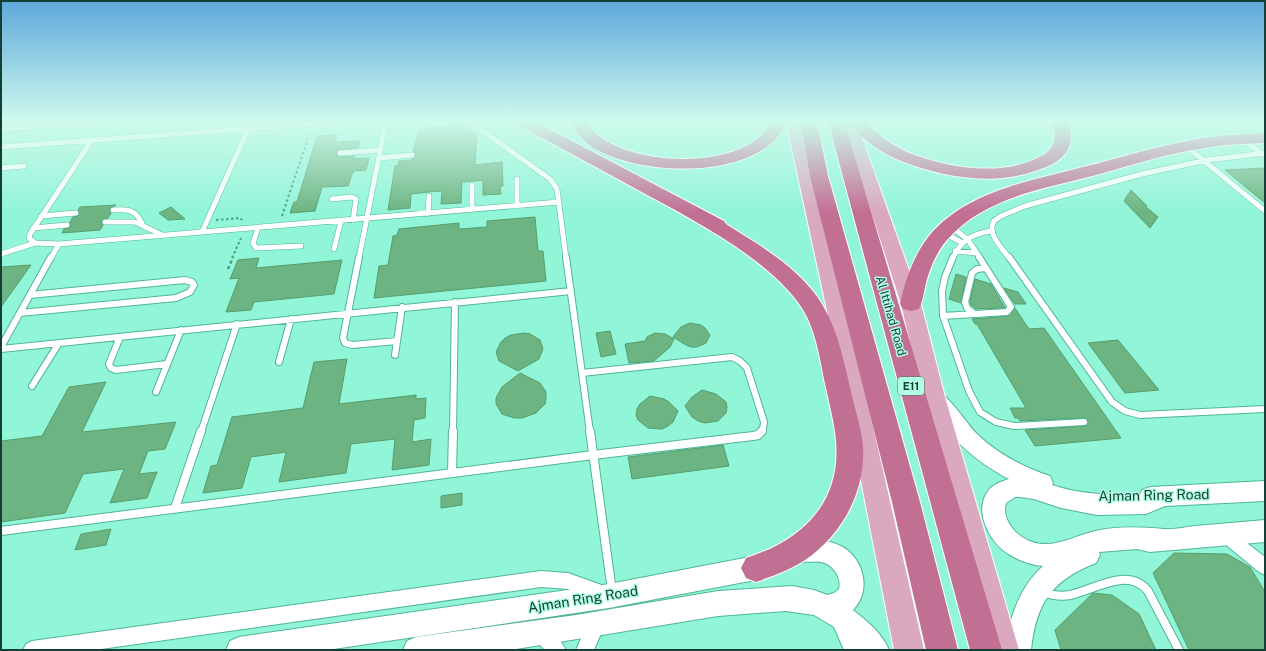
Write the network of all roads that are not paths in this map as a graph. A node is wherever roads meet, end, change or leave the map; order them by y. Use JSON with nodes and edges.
{"nodes":[{"id":1,"x":84,"y":151,"type":"edge"},
{"id":2,"x":238,"y":151,"type":"edge"},
{"id":3,"x":362,"y":151,"type":"edge"},
{"id":4,"x":381,"y":151,"type":"edge"},
{"id":5,"x":511,"y":151,"type":"edge"},
{"id":6,"x":579,"y":151,"type":"edge"},
{"id":7,"x":616,"y":151,"type":"edge"},
{"id":8,"x":747,"y":151,"type":"edge"},
{"id":9,"x":800,"y":151,"type":"edge"},
{"id":10,"x":815,"y":151,"type":"edge"},
{"id":11,"x":845,"y":151,"type":"edge"},
{"id":12,"x":859,"y":151,"type":"edge"},
{"id":13,"x":897,"y":151,"type":"edge"},
{"id":14,"x":1058,"y":151,"type":"edge"},
{"id":15,"x":1166,"y":151,"type":"edge"},
{"id":16,"x":1193,"y":151,"type":"edge"},
{"id":17,"x":1256,"y":151,"type":"edge"},
{"id":18,"x":340,"y":153,"type":"dead end"},
{"id":19,"x":412,"y":155,"type":"dead end"},
{"id":20,"x":379,"y":158,"type":"junction"},
{"id":21,"x":1204,"y":160,"type":"junction"},
{"id":22,"x":24,"y":166,"type":"dead end"},
{"id":23,"x":1,"y":168,"type":"edge"},
{"id":24,"x":517,"y":179,"type":"dead end"},
{"id":25,"x":472,"y":185,"type":"dead end"},
{"id":26,"x":428,"y":196,"type":"dead end"},
{"id":27,"x":332,"y":199,"type":"dead end"},
{"id":28,"x":559,"y":202,"type":"junction"},
{"id":29,"x":517,"y":206,"type":"junction"},
{"id":30,"x":113,"y":210,"type":"dead end"},
{"id":31,"x":472,"y":210,"type":"junction"},
{"id":32,"x":1265,"y":211,"type":"edge"},
{"id":33,"x":76,"y":213,"type":"dead end"},
{"id":34,"x":428,"y":214,"type":"junction"},
{"id":35,"x":41,"y":216,"type":"junction"},
{"id":36,"x":703,"y":218,"type":"junction"},
{"id":37,"x":368,"y":219,"type":"junction"},
{"id":38,"x":353,"y":220,"type":"junction"},
{"id":39,"x":341,"y":221,"type":"junction"},
{"id":40,"x":105,"y":222,"type":"dead end"},
{"id":41,"x":142,"y":223,"type":"junction"},
{"id":42,"x":67,"y":225,"type":"dead end"},
{"id":43,"x":33,"y":228,"type":"junction"},
{"id":44,"x":258,"y":228,"type":"junction"},
{"id":45,"x":946,"y":229,"type":"junction"},
{"id":46,"x":991,"y":231,"type":"junction"},
{"id":47,"x":202,"y":232,"type":"junction"},
{"id":48,"x":162,"y":236,"type":"junction"},
{"id":49,"x":966,"y":238,"type":"junction"},
{"id":50,"x":961,"y":242,"type":"junction"},
{"id":51,"x":35,"y":243,"type":"junction"},
{"id":52,"x":59,"y":244,"type":"junction"},
{"id":53,"x":300,"y":246,"type":"dead end"},
{"id":54,"x":334,"y":249,"type":"dead end"},
{"id":55,"x":955,"y":251,"type":"junction"},
{"id":56,"x":977,"y":253,"type":"junction"},
{"id":57,"x":1,"y":254,"type":"edge"},
{"id":58,"x":986,"y":268,"type":"junction"},
{"id":59,"x":571,"y":290,"type":"junction"},
{"id":60,"x":30,"y":295,"type":"junction"},
{"id":61,"x":455,"y":302,"type":"junction"},
{"id":62,"x":911,"y":304,"type":"junction"},
{"id":63,"x":402,"y":308,"type":"junction"},
{"id":64,"x":20,"y":313,"type":"junction"},
{"id":65,"x":349,"y":313,"type":"junction"},
{"id":66,"x":973,"y":313,"type":"junction"},
{"id":67,"x":943,"y":316,"type":"junction"},
{"id":68,"x":291,"y":319,"type":"junction"},
{"id":69,"x":237,"y":324,"type":"junction"},
{"id":70,"x":181,"y":330,"type":"junction"},
{"id":71,"x":120,"y":337,"type":"junction"},
{"id":72,"x":397,"y":341,"type":"junction"},
{"id":73,"x":59,"y":343,"type":"junction"},
{"id":74,"x":1,"y":348,"type":"edge"},
{"id":75,"x":395,"y":355,"type":"dead end"},
{"id":76,"x":847,"y":357,"type":"junction"},
{"id":77,"x":279,"y":362,"type":"dead end"},
{"id":78,"x":167,"y":364,"type":"junction"},
{"id":79,"x":582,"y":374,"type":"junction"},
{"id":80,"x":32,"y":386,"type":"dead end"},
{"id":81,"x":156,"y":392,"type":"dead end"},
{"id":82,"x":934,"y":396,"type":"junction"},
{"id":83,"x":1265,"y":409,"type":"edge"},
{"id":84,"x":1084,"y":422,"type":"dead end"},
{"id":85,"x":868,"y":454,"type":"junction"},
{"id":86,"x":593,"y":455,"type":"junction"},
{"id":87,"x":452,"y":473,"type":"junction"},
{"id":88,"x":1265,"y":491,"type":"edge"},
{"id":89,"x":1162,"y":498,"type":"junction"},
{"id":90,"x":175,"y":508,"type":"junction"},
{"id":91,"x":1,"y":531,"type":"edge"},
{"id":92,"x":1265,"y":531,"type":"edge"},
{"id":93,"x":1224,"y":534,"type":"junction"},
{"id":94,"x":1162,"y":539,"type":"junction"},
{"id":95,"x":804,"y":552,"type":"junction"},
{"id":96,"x":1265,"y":567,"type":"edge"},
{"id":97,"x":756,"y":568,"type":"junction"},
{"id":98,"x":1038,"y":589,"type":"junction"},
{"id":99,"x":611,"y":596,"type":"junction"},
{"id":100,"x":831,"y":610,"type":"junction"},
{"id":101,"x":596,"y":624,"type":"junction"},
{"id":102,"x":539,"y":632,"type":"junction"},
{"id":103,"x":32,"y":650,"type":"edge"},
{"id":104,"x":239,"y":650,"type":"edge"},
{"id":105,"x":416,"y":650,"type":"edge"},
{"id":106,"x":557,"y":650,"type":"edge"},
{"id":107,"x":584,"y":650,"type":"edge"},
{"id":108,"x":858,"y":650,"type":"edge"},
{"id":109,"x":876,"y":650,"type":"edge"},
{"id":110,"x":909,"y":650,"type":"edge"},
{"id":111,"x":942,"y":650,"type":"edge"},
{"id":112,"x":986,"y":650,"type":"edge"},
{"id":113,"x":1004,"y":650,"type":"edge"},
{"id":114,"x":1018,"y":650,"type":"edge"},
{"id":115,"x":1179,"y":650,"type":"edge"}],
"edges":[{"from":1,"to":35,"type":"lane"},
{"from":2,"to":47,"type":"lane"},
{"from":3,"to":18,"type":"lane"},
{"from":4,"to":20,"type":"lane"},
{"from":5,"to":28,"type":"lane"},
{"from":6,"to":36,"type":"highway"},
{"from":7,"to":8,"type":"highway"},
{"from":9,"to":76,"type":"main road"},
{"from":10,"to":111,"type":"highway"},
{"from":11,"to":112,"type":"highway","name":"Al Ittihad Road","number":"E11"},
{"from":12,"to":62,"type":"main road"},
{"from":13,"to":14,"type":"highway"},
{"from":15,"to":45,"type":"highway"},
{"from":16,"to":21,"type":"lane"},
{"from":17,"to":21,"type":"lane"},
{"from":19,"to":20,"type":"lane"},
{"from":20,"to":37,"type":"lane"},
{"from":21,"to":32,"type":"lane"},
{"from":21,"to":46,"type":"lane"},
{"from":22,"to":23,"type":"lane"},
{"from":24,"to":29,"type":"lane"},
{"from":25,"to":31,"type":"lane"},
{"from":26,"to":34,"type":"lane"},
{"from":27,"to":38,"type":"lane"},
{"from":28,"to":29,"type":"lane"},
{"from":28,"to":59,"type":"lane"},
{"from":29,"to":31,"type":"lane"},
{"from":30,"to":41,"type":"lane"},
{"from":31,"to":34,"type":"lane"},
{"from":33,"to":35,"type":"lane"},
{"from":34,"to":37,"type":"lane"},
{"from":35,"to":43,"type":"lane"},
{"from":36,"to":76,"type":"highway"},
{"from":36,"to":97,"type":"highway"},
{"from":37,"to":38,"type":"lane"},
{"from":37,"to":65,"type":"lane"},
{"from":38,"to":39,"type":"lane"},
{"from":39,"to":44,"type":"lane"},
{"from":39,"to":54,"type":"lane"},
{"from":40,"to":41,"type":"lane"},
{"from":41,"to":48,"type":"lane"},
{"from":42,"to":43,"type":"lane"},
{"from":43,"to":51,"type":"lane"},
{"from":44,"to":47,"type":"lane"},
{"from":44,"to":53,"type":"lane"},
{"from":45,"to":49,"type":"lane"},
{"from":45,"to":50,"type":"lane"},
{"from":45,"to":62,"type":"highway"},
{"from":46,"to":49,"type":"lane"},
{"from":46,"to":83,"type":"lane"},
{"from":47,"to":48,"type":"lane"},
{"from":48,"to":52,"type":"lane"},
{"from":49,"to":50,"type":"lane"},
{"from":49,"to":56,"type":"lane"},
{"from":50,"to":55,"type":"lane"},
{"from":51,"to":52,"type":"lane"},
{"from":51,"to":57,"type":"lane"},
{"from":52,"to":60,"type":"lane"},
{"from":55,"to":56,"type":"lane"},
{"from":55,"to":67,"type":"lane"},
{"from":56,"to":58,"type":"lane"},
{"from":58,"to":66,"type":"lane"},
{"from":58,"to":66,"type":"lane"},
{"from":59,"to":61,"type":"lane"},
{"from":59,"to":79,"type":"lane"},
{"from":60,"to":64,"type":"lane"},
{"from":60,"to":64,"type":"lane"},
{"from":61,"to":63,"type":"lane"},
{"from":61,"to":87,"type":"lane"},
{"from":62,"to":82,"type":"main road"},
{"from":63,"to":65,"type":"lane"},
{"from":63,"to":72,"type":"lane"},
{"from":64,"to":74,"type":"lane"},
{"from":65,"to":68,"type":"lane"},
{"from":65,"to":72,"type":"lane"},
{"from":66,"to":67,"type":"lane"},
{"from":67,"to":84,"type":"lane"},
{"from":68,"to":69,"type":"lane"},
{"from":68,"to":77,"type":"lane"},
{"from":69,"to":70,"type":"lane"},
{"from":69,"to":90,"type":"lane"},
{"from":70,"to":71,"type":"lane"},
{"from":70,"to":78,"type":"lane"},
{"from":71,"to":73,"type":"lane"},
{"from":71,"to":78,"type":"lane"},
{"from":72,"to":75,"type":"lane"},
{"from":73,"to":74,"type":"lane"},
{"from":73,"to":80,"type":"lane"},
{"from":76,"to":85,"type":"main road"},
{"from":78,"to":81,"type":"lane"},
{"from":79,"to":86,"type":"lane"},
{"from":79,"to":86,"type":"lane"},
{"from":82,"to":89,"type":"main road","name":"Ajman Ring Road"},
{"from":82,"to":113,"type":"main road"},
{"from":85,"to":95,"type":"main road","name":"Ajman Ring Road"},
{"from":85,"to":110,"type":"main road"},
{"from":86,"to":87,"type":"lane"},
{"from":86,"to":99,"type":"lane"},
{"from":87,"to":90,"type":"lane"},
{"from":88,"to":89,"type":"main road","name":"Ajman Ring Road"},
{"from":89,"to":94,"type":"main road"},
{"from":90,"to":91,"type":"lane"},
{"from":92,"to":93,"type":"main road"},
{"from":93,"to":94,"type":"main road"},
{"from":93,"to":96,"type":"street"},
{"from":94,"to":98,"type":"main road"},
{"from":95,"to":97,"type":"main road","name":"Ajman Ring Road"},
{"from":95,"to":100,"type":"main road"},
{"from":97,"to":99,"type":"main road","name":"Ajman Ring Road"},
{"from":98,"to":114,"type":"main road"},
{"from":98,"to":115,"type":"lane"},
{"from":99,"to":103,"type":"street"},
{"from":99,"to":104,"type":"main road","name":"Ajman Ring Road"},
{"from":100,"to":101,"type":"main road","name":"Ajman Ring Road"},
{"from":100,"to":108,"type":"main road"},
{"from":100,"to":109,"type":"main road","name":"Ajman Ring Road"},
{"from":101,"to":102,"type":"main road","name":"Ajman Ring Road"},
{"from":101,"to":107,"type":"street"},
{"from":102,"to":105,"type":"main road","name":"Ajman Ring Road"},
{"from":102,"to":106,"type":"street"}]}
